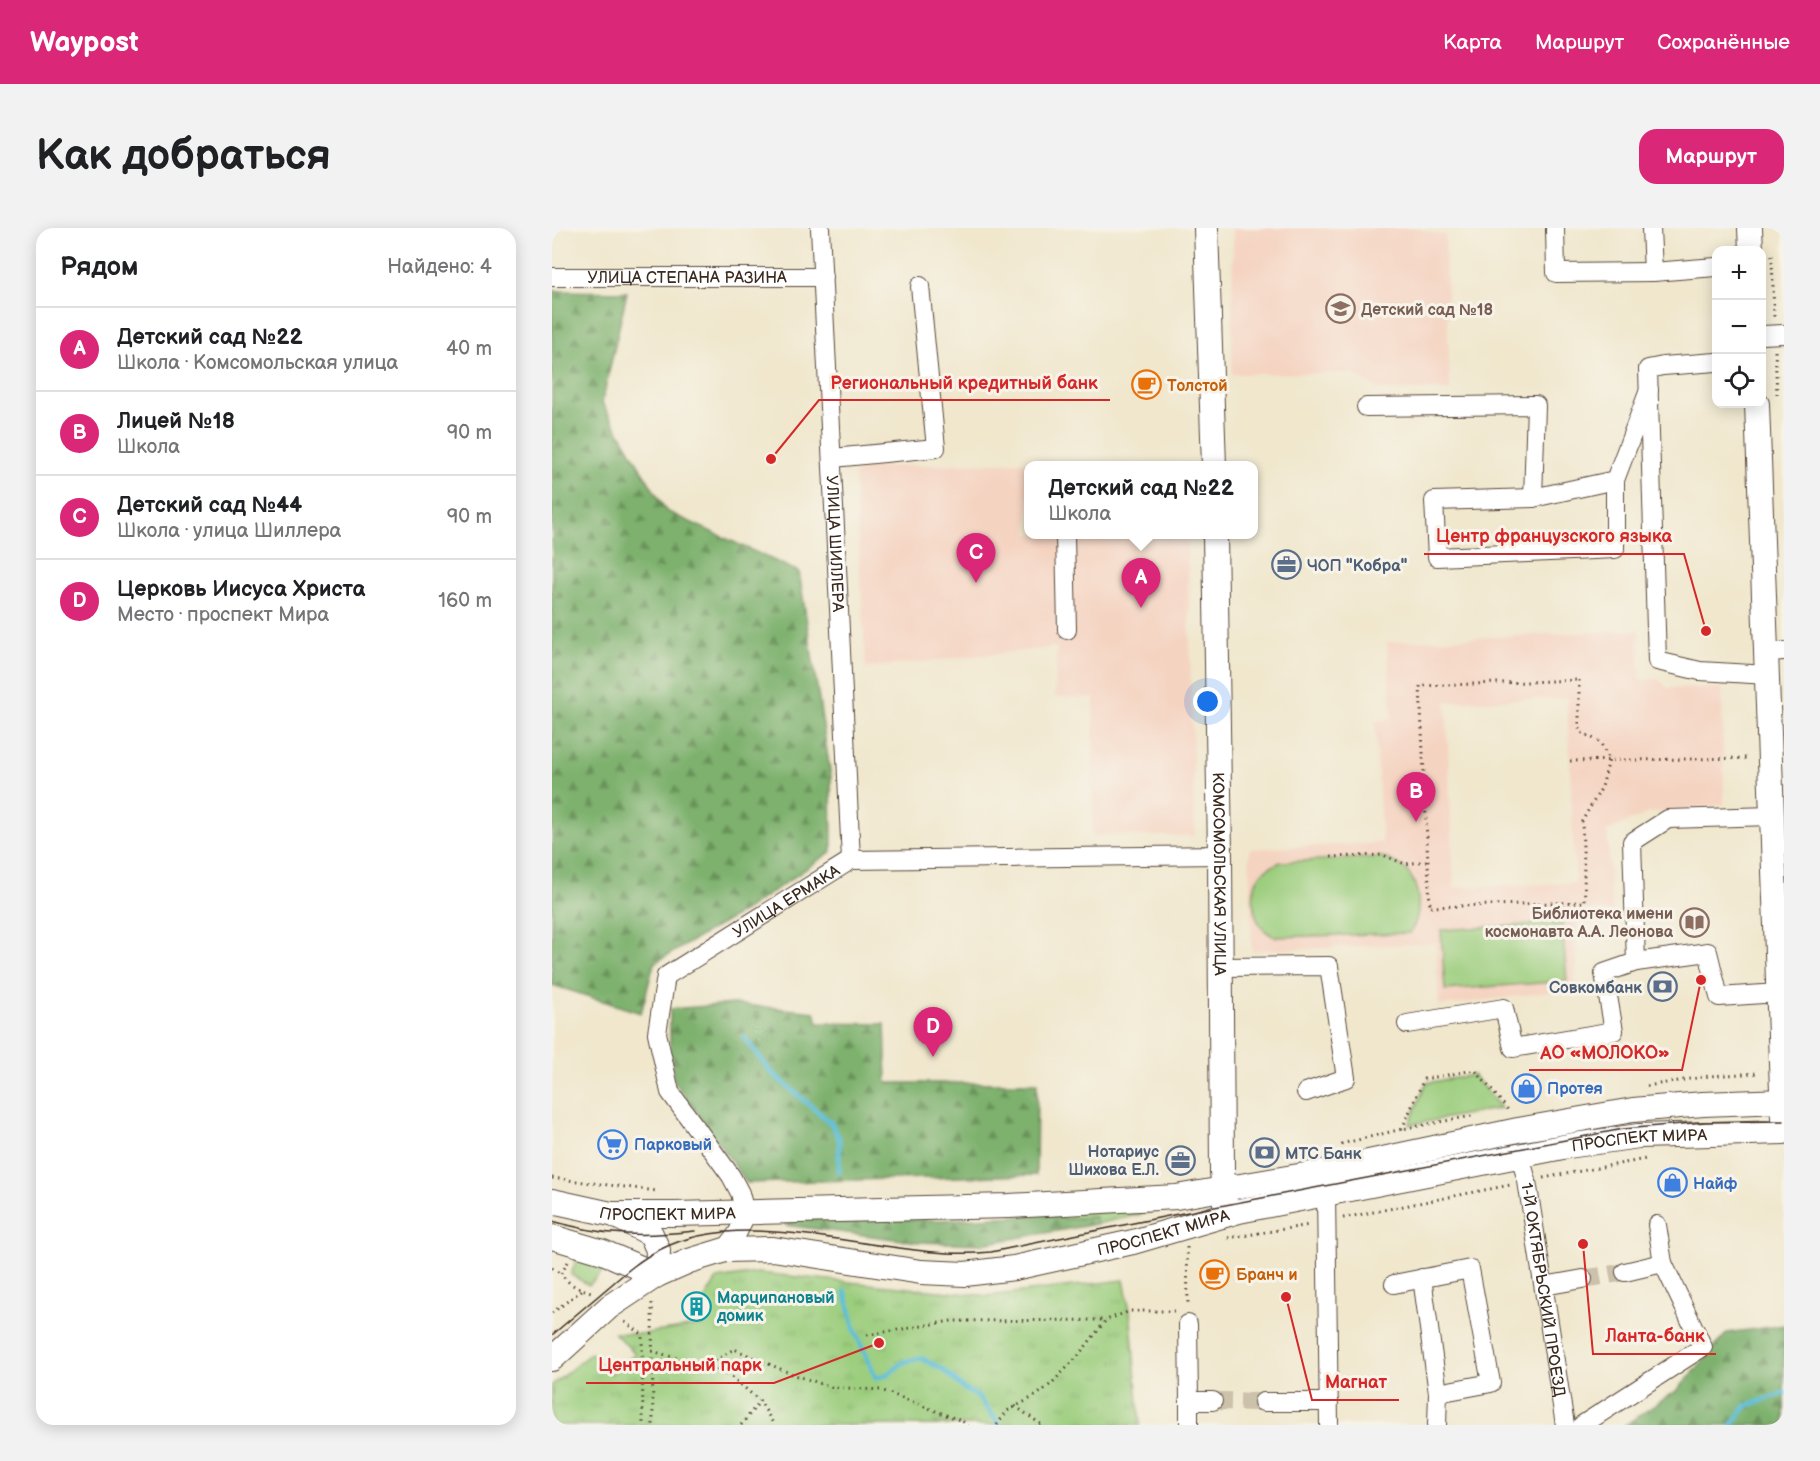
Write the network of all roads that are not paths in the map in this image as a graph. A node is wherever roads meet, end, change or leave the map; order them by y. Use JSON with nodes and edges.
{"nodes":[{"id":1,"x":820,"y":228,"type":"edge"},
{"id":2,"x":1206,"y":228,"type":"edge"},
{"id":3,"x":1555,"y":228,"type":"edge"},
{"id":4,"x":1651,"y":228,"type":"edge"},
{"id":5,"x":1750,"y":228,"type":"edge"},
{"id":6,"x":1751,"y":246,"type":"edge"},
{"id":7,"x":1712,"y":267,"type":"edge"},
{"id":8,"x":1653,"y":272,"type":"junction"},
{"id":9,"x":552,"y":277,"type":"edge"},
{"id":10,"x":823,"y":277,"type":"junction"},
{"id":11,"x":920,"y":286,"type":"dead end"},
{"id":12,"x":1784,"y":334,"type":"edge"},
{"id":13,"x":1766,"y":335,"type":"edge"},
{"id":14,"x":1712,"y":362,"type":"edge"},
{"id":15,"x":1649,"y":390,"type":"junction"},
{"id":16,"x":1366,"y":407,"type":"dead end"},
{"id":17,"x":1757,"y":408,"type":"edge"},
{"id":18,"x":833,"y":458,"type":"junction"},
{"id":19,"x":1214,"y":461,"type":"edge"},
{"id":20,"x":1615,"y":480,"type":"junction"},
{"id":21,"x":1533,"y":498,"type":"junction"},
{"id":22,"x":1065,"y":539,"type":"edge"},
{"id":23,"x":1215,"y":539,"type":"edge"},
{"id":24,"x":1067,"y":630,"type":"dead end"},
{"id":25,"x":1773,"y":659,"type":"edge"},
{"id":26,"x":1772,"y":816,"type":"junction"},
{"id":27,"x":1220,"y":855,"type":"junction"},
{"id":28,"x":851,"y":860,"type":"junction"},
{"id":29,"x":1780,"y":928,"type":"edge"},
{"id":30,"x":1636,"y":962,"type":"junction"},
{"id":31,"x":1220,"y":967,"type":"junction"},
{"id":32,"x":1778,"y":993,"type":"junction"},
{"id":33,"x":1407,"y":1024,"type":"dead end"},
{"id":34,"x":1306,"y":1092,"type":"dead end"},
{"id":35,"x":1783,"y":1101,"type":"edge"},
{"id":36,"x":1784,"y":1132,"type":"edge"},
{"id":37,"x":1520,"y":1156,"type":"junction"},
{"id":38,"x":1223,"y":1190,"type":"junction"},
{"id":39,"x":1326,"y":1193,"type":"junction"},
{"id":40,"x":552,"y":1201,"type":"edge"},
{"id":41,"x":744,"y":1213,"type":"junction"},
{"id":42,"x":611,"y":1214,"type":"junction"},
{"id":43,"x":1226,"y":1215,"type":"junction"},
{"id":44,"x":1657,"y":1225,"type":"dead end"},
{"id":45,"x":552,"y":1237,"type":"edge"},
{"id":46,"x":725,"y":1250,"type":"junction"},
{"id":47,"x":1663,"y":1263,"type":"junction"},
{"id":48,"x":1625,"y":1272,"type":"tunnel mouth"},
{"id":49,"x":657,"y":1275,"type":"junction"},
{"id":50,"x":1422,"y":1278,"type":"junction"},
{"id":51,"x":1583,"y":1279,"type":"tunnel mouth"},
{"id":52,"x":1394,"y":1284,"type":"dead end"},
{"id":53,"x":1544,"y":1286,"type":"junction"},
{"id":54,"x":1184,"y":1318,"type":"road end"},
{"id":55,"x":552,"y":1359,"type":"edge"},
{"id":56,"x":1438,"y":1393,"type":"junction"},
{"id":57,"x":1189,"y":1401,"type":"junction"},
{"id":58,"x":1213,"y":1401,"type":"tunnel mouth"},
{"id":59,"x":1263,"y":1402,"type":"tunnel mouth"},
{"id":60,"x":1329,"y":1402,"type":"junction"},
{"id":61,"x":1190,"y":1425,"type":"edge"},
{"id":62,"x":1329,"y":1425,"type":"edge"},
{"id":63,"x":1437,"y":1425,"type":"edge"},
{"id":64,"x":1565,"y":1425,"type":"edge"},
{"id":65,"x":1582,"y":1425,"type":"edge"}],
"edges":[{"from":1,"to":10,"type":"street","name":"УЛИЦА ШИЛЛЕРА"},
{"from":2,"to":19,"type":"main road"},
{"from":3,"to":8,"type":"street"},
{"from":4,"to":8,"type":"street"},
{"from":5,"to":6,"type":"main road"},
{"from":7,"to":8,"type":"street"},
{"from":9,"to":10,"type":"street","name":"УЛИЦА СТЕПАНА РАЗИНА"},
{"from":10,"to":18,"type":"street","name":"УЛИЦА ШИЛЛЕРА"},
{"from":11,"to":18,"type":"street"},
{"from":12,"to":13,"type":"street"},
{"from":14,"to":15,"type":"street"},
{"from":15,"to":20,"type":"street"},
{"from":15,"to":25,"type":"street"},
{"from":16,"to":21,"type":"street"},
{"from":17,"to":25,"type":"main road"},
{"from":18,"to":28,"type":"street","name":"УЛИЦА ШИЛЛЕРА"},
{"from":20,"to":21,"type":"street"},
{"from":20,"to":21,"type":"street"},
{"from":22,"to":24,"type":"street"},
{"from":23,"to":27,"type":"main road","name":"КОМСОМОЛЬСКАЯ УЛИЦА"},
{"from":25,"to":26,"type":"main road"},
{"from":26,"to":29,"type":"main road"},
{"from":26,"to":30,"type":"street"},
{"from":27,"to":28,"type":"street","name":"УЛИЦА ЕРМАКА"},
{"from":27,"to":31,"type":"main road","name":"КОМСОМОЛЬСКАЯ УЛИЦА"},
{"from":28,"to":41,"type":"street","name":"УЛИЦА ЕРМАКА"},
{"from":29,"to":32,"type":"main road"},
{"from":30,"to":32,"type":"street"},
{"from":30,"to":33,"type":"street"},
{"from":31,"to":34,"type":"street"},
{"from":31,"to":38,"type":"main road","name":"КОМСОМОЛЬСКАЯ УЛИЦА"},
{"from":32,"to":35,"type":"main road"},
{"from":35,"to":36,"type":"main road"},
{"from":35,"to":38,"type":"main road","name":"ПРОСПЕКТ МИРА"},
{"from":36,"to":37,"type":"main road","name":"ПРОСПЕКТ МИРА"},
{"from":37,"to":39,"type":"main road","name":"ПРОСПЕКТ МИРА"},
{"from":37,"to":53,"type":"street","name":"1-Й ОКТЯБРЬСКИЙ ПРОЕЗД"},
{"from":38,"to":41,"type":"main road","name":"ПРОСПЕКТ МИРА"},
{"from":38,"to":43,"type":"main road","name":"КОМСОМОЛЬСКАЯ УЛИЦА"},
{"from":39,"to":43,"type":"main road","name":"ПРОСПЕКТ МИРА"},
{"from":39,"to":60,"type":"street"},
{"from":40,"to":42,"type":"main road","name":"ПРОСПЕКТ МИРА"},
{"from":41,"to":42,"type":"main road","name":"ПРОСПЕКТ МИРА"},
{"from":41,"to":46,"type":"street"},
{"from":42,"to":49,"type":"main road"},
{"from":43,"to":46,"type":"main road","name":"ПРОСПЕКТ МИРА"},
{"from":44,"to":47,"type":"street"},
{"from":45,"to":49,"type":"main road"},
{"from":46,"to":49,"type":"main road","name":"ПРОСПЕКТ МИРА"},
{"from":47,"to":48,"type":"street"},
{"from":47,"to":65,"type":"street"},
{"from":49,"to":55,"type":"main road","name":"ПРОСПЕКТ МИРА"},
{"from":50,"to":52,"type":"street"},
{"from":50,"to":56,"type":"street"},
{"from":50,"to":56,"type":"street"},
{"from":51,"to":53,"type":"street"},
{"from":53,"to":64,"type":"street","name":"1-Й ОКТЯБРЬСКИЙ ПРОЕЗД"},
{"from":54,"to":57,"type":"street"},
{"from":56,"to":63,"type":"street"},
{"from":57,"to":58,"type":"street"},
{"from":57,"to":61,"type":"street"},
{"from":59,"to":60,"type":"street"},
{"from":60,"to":62,"type":"street"}]}
